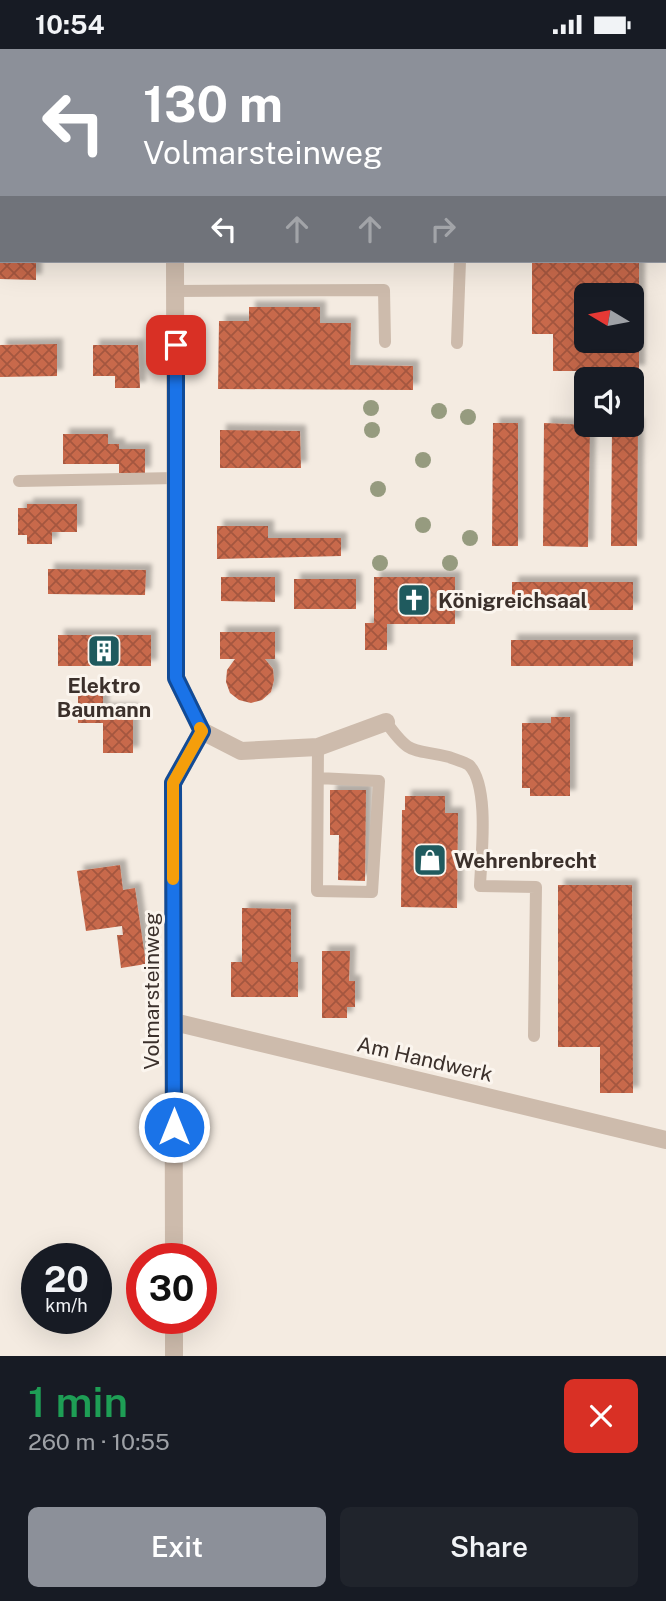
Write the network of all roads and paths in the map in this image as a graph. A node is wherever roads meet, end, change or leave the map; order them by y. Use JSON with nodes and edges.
{"nodes":[{"id":1,"x":175,"y":263,"type":"edge"},
{"id":2,"x":460,"y":263,"type":"edge"},
{"id":3,"x":175,"y":291,"type":"junction"},
{"id":4,"x":384,"y":342,"type":"dead end"},
{"id":5,"x":457,"y":343,"type":"dead end"},
{"id":6,"x":176,"y":478,"type":"junction"},
{"id":7,"x":19,"y":481,"type":"dead end"},
{"id":8,"x":386,"y":722,"type":"joint"},
{"id":9,"x":202,"y":731,"type":"junction"},
{"id":10,"x":318,"y":747,"type":"junction"},
{"id":11,"x":318,"y":778,"type":"junction"},
{"id":12,"x":174,"y":1022,"type":"junction"},
{"id":13,"x":534,"y":1036,"type":"dead end"},
{"id":14,"x":666,"y":1140,"type":"edge"},
{"id":15,"x":174,"y":1243,"type":"edge"},
{"id":16,"x":174,"y":1334,"type":"edge"},
{"id":17,"x":174,"y":1356,"type":"edge"}],
"edges":[{"from":1,"to":3,"type":"street"},
{"from":2,"to":5,"type":"lane"},
{"from":3,"to":4,"type":"lane"},
{"from":3,"to":6,"type":"street"},
{"from":6,"to":7,"type":"lane"},
{"from":6,"to":9,"type":"street"},
{"from":8,"to":10,"type":"street"},
{"from":8,"to":13,"type":"lane"},
{"from":9,"to":10,"type":"street"},
{"from":9,"to":12,"type":"street","name":"Volmarsteinweg"},
{"from":10,"to":11,"type":"lane"},
{"from":11,"to":11,"type":"lane"},
{"from":12,"to":14,"type":"street","name":"Am Handwerk"},
{"from":12,"to":15,"type":"street","name":"Volmarsteinweg"},
{"from":16,"to":17,"type":"street"}]}
